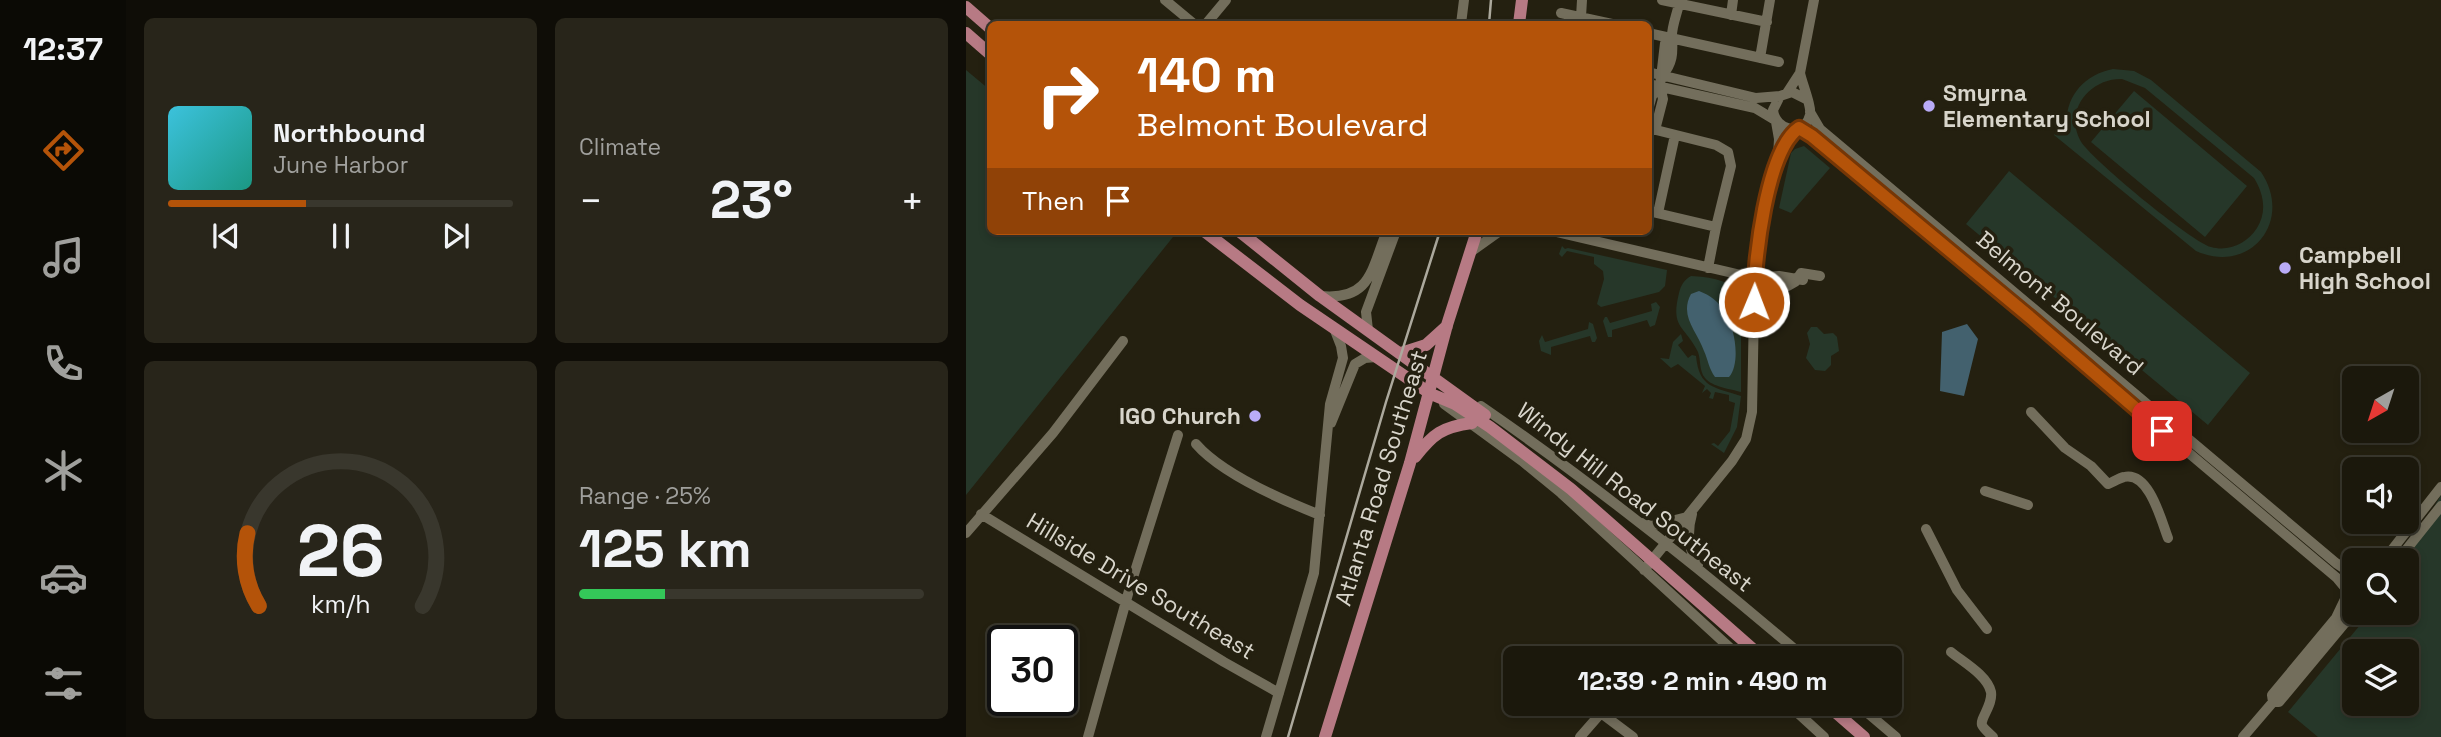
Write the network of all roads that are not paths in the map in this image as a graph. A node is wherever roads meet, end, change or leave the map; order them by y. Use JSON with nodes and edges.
{"nodes":[{"id":1,"x":1165,"y":0,"type":"edge"},
{"id":2,"x":1226,"y":0,"type":"edge"},
{"id":3,"x":1464,"y":0,"type":"edge"},
{"id":4,"x":1522,"y":0,"type":"edge"},
{"id":5,"x":1582,"y":0,"type":"edge"},
{"id":6,"x":1662,"y":0,"type":"edge"},
{"id":7,"x":1733,"y":0,"type":"edge"},
{"id":8,"x":1770,"y":0,"type":"edge"},
{"id":9,"x":1814,"y":0,"type":"edge"},
{"id":10,"x":1679,"y":4,"type":"junction"},
{"id":11,"x":966,"y":7,"type":"edge"},
{"id":12,"x":1561,"y":13,"type":"dead end"},
{"id":13,"x":1731,"y":15,"type":"junction"},
{"id":14,"x":1581,"y":17,"type":"junction"},
{"id":15,"x":1190,"y":21,"type":"edge"},
{"id":16,"x":1208,"y":21,"type":"edge"},
{"id":17,"x":1461,"y":21,"type":"edge"},
{"id":18,"x":1521,"y":21,"type":"edge"},
{"id":19,"x":1599,"y":21,"type":"edge"},
{"id":20,"x":1767,"y":22,"type":"junction"},
{"id":21,"x":987,"y":24,"type":"edge"},
{"id":22,"x":966,"y":33,"type":"edge"},
{"id":23,"x":1652,"y":34,"type":"edge"},
{"id":24,"x":1671,"y":38,"type":"junction"},
{"id":25,"x":987,"y":51,"type":"edge"},
{"id":26,"x":1760,"y":58,"type":"junction"},
{"id":27,"x":1779,"y":62,"type":"dead end"},
{"id":28,"x":1800,"y":73,"type":"junction"},
{"id":29,"x":1657,"y":82,"type":"edge"},
{"id":30,"x":1783,"y":94,"type":"junction"},
{"id":31,"x":1806,"y":99,"type":"junction"},
{"id":32,"x":1810,"y":112,"type":"junction"},
{"id":33,"x":1776,"y":121,"type":"junction"},
{"id":34,"x":1652,"y":129,"type":"edge"},
{"id":35,"x":1798,"y":129,"type":"junction"},
{"id":36,"x":1675,"y":135,"type":"junction"},
{"id":37,"x":1778,"y":156,"type":"junction"},
{"id":38,"x":1653,"y":212,"type":"edge"},
{"id":39,"x":1716,"y":227,"type":"junction"},
{"id":40,"x":1209,"y":235,"type":"edge"},
{"id":41,"x":1244,"y":235,"type":"edge"},
{"id":42,"x":1385,"y":235,"type":"edge"},
{"id":43,"x":1395,"y":235,"type":"edge"},
{"id":44,"x":1476,"y":235,"type":"edge"},
{"id":45,"x":1494,"y":235,"type":"edge"},
{"id":46,"x":1569,"y":235,"type":"edge"},
{"id":47,"x":1472,"y":251,"type":"junction"},
{"id":48,"x":1708,"y":268,"type":"junction"},
{"id":49,"x":1820,"y":276,"type":"dead end"},
{"id":50,"x":1754,"y":278,"type":"junction"},
{"id":51,"x":1320,"y":296,"type":"junction"},
{"id":52,"x":1447,"y":325,"type":"junction"},
{"id":53,"x":1334,"y":328,"type":"junction"},
{"id":54,"x":1368,"y":330,"type":"junction"},
{"id":55,"x":1123,"y":341,"type":"dead end"},
{"id":56,"x":1401,"y":353,"type":"junction"},
{"id":57,"x":1376,"y":357,"type":"junction"},
{"id":58,"x":1434,"y":377,"type":"junction"},
{"id":59,"x":1431,"y":394,"type":"junction"},
{"id":60,"x":2031,"y":412,"type":"dead end"},
{"id":61,"x":1472,"y":423,"type":"junction"},
{"id":62,"x":1327,"y":432,"type":"junction"},
{"id":63,"x":1178,"y":435,"type":"dead end"},
{"id":64,"x":1196,"y":444,"type":"dead end"},
{"id":65,"x":1410,"y":463,"type":"junction"},
{"id":66,"x":2441,"y":487,"type":"edge"},
{"id":67,"x":1985,"y":491,"type":"dead end"},
{"id":68,"x":2028,"y":505,"type":"dead end"},
{"id":69,"x":2441,"y":506,"type":"edge"},
{"id":70,"x":981,"y":514,"type":"junction"},
{"id":71,"x":1689,"y":514,"type":"junction"},
{"id":72,"x":1320,"y":515,"type":"junction"},
{"id":73,"x":1640,"y":522,"type":"junction"},
{"id":74,"x":1926,"y":529,"type":"dead end"},
{"id":75,"x":966,"y":533,"type":"edge"},
{"id":76,"x":2168,"y":538,"type":"dead end"},
{"id":77,"x":1663,"y":546,"type":"junction"},
{"id":78,"x":2393,"y":548,"type":"edge"},
{"id":79,"x":2408,"y":548,"type":"edge"},
{"id":80,"x":1646,"y":568,"type":"junction"},
{"id":81,"x":2342,"y":568,"type":"edge"},
{"id":82,"x":1702,"y":572,"type":"junction"},
{"id":83,"x":2342,"y":585,"type":"edge"},
{"id":84,"x":1126,"y":602,"type":"junction"},
{"id":85,"x":2342,"y":604,"type":"edge"},
{"id":86,"x":2343,"y":625,"type":"edge"},
{"id":87,"x":1987,"y":629,"type":"dead end"},
{"id":88,"x":1728,"y":646,"type":"edge"},
{"id":89,"x":1749,"y":646,"type":"edge"},
{"id":90,"x":1761,"y":646,"type":"edge"},
{"id":91,"x":1791,"y":646,"type":"edge"},
{"id":92,"x":1951,"y":652,"type":"dead end"},
{"id":93,"x":1279,"y":693,"type":"junction"},
{"id":94,"x":2273,"y":702,"type":"junction"},
{"id":95,"x":1799,"y":716,"type":"edge"},
{"id":96,"x":1828,"y":716,"type":"edge"},
{"id":97,"x":1840,"y":716,"type":"edge"},
{"id":98,"x":1871,"y":716,"type":"edge"},
{"id":99,"x":1816,"y":735,"type":"edge"},
{"id":100,"x":1088,"y":737,"type":"edge"},
{"id":101,"x":1266,"y":737,"type":"edge"},
{"id":102,"x":1325,"y":737,"type":"edge"},
{"id":103,"x":1580,"y":737,"type":"edge"},
{"id":104,"x":1633,"y":737,"type":"edge"},
{"id":105,"x":1852,"y":737,"type":"edge"},
{"id":106,"x":1864,"y":737,"type":"edge"},
{"id":107,"x":1896,"y":737,"type":"edge"},
{"id":108,"x":1993,"y":737,"type":"edge"},
{"id":109,"x":2243,"y":737,"type":"edge"}],
"edges":[{"from":1,"to":15,"type":"street"},
{"from":2,"to":16,"type":"street"},
{"from":3,"to":17,"type":"street"},
{"from":4,"to":18,"type":"main road"},
{"from":5,"to":14,"type":"street"},
{"from":6,"to":10,"type":"street"},
{"from":7,"to":13,"type":"street"},
{"from":8,"to":20,"type":"street"},
{"from":9,"to":28,"type":"street"},
{"from":10,"to":13,"type":"street"},
{"from":10,"to":24,"type":"street"},
{"from":11,"to":21,"type":"main road"},
{"from":12,"to":14,"type":"street"},
{"from":13,"to":20,"type":"street"},
{"from":14,"to":19,"type":"street"},
{"from":20,"to":26,"type":"street"},
{"from":22,"to":25,"type":"main road"},
{"from":23,"to":24,"type":"street"},
{"from":24,"to":26,"type":"street"},
{"from":24,"to":29,"type":"street"},
{"from":26,"to":27,"type":"street"},
{"from":28,"to":30,"type":"street"},
{"from":28,"to":31,"type":"street"},
{"from":29,"to":30,"type":"street"},
{"from":29,"to":33,"type":"street"},
{"from":29,"to":34,"type":"street"},
{"from":30,"to":31,"type":"street"},
{"from":30,"to":33,"type":"street"},
{"from":31,"to":32,"type":"street"},
{"from":32,"to":35,"type":"street"},
{"from":32,"to":81,"type":"street","name":"Belmont Boulevard"},
{"from":33,"to":35,"type":"street"},
{"from":33,"to":37,"type":"street"},
{"from":34,"to":36,"type":"street"},
{"from":35,"to":37,"type":"street"},
{"from":35,"to":83,"type":"street","name":"Belmont Boulevard"},
{"from":36,"to":38,"type":"street"},
{"from":36,"to":39,"type":"street"},
{"from":37,"to":50,"type":"street"},
{"from":38,"to":39,"type":"street"},
{"from":39,"to":48,"type":"street"},
{"from":40,"to":53,"type":"main road","name":"Windy Hill Road Southeast"},
{"from":41,"to":51,"type":"main road","name":"Windy Hill Road Southeast"},
{"from":42,"to":51,"type":"street"},
{"from":43,"to":54,"type":"street"},
{"from":44,"to":47,"type":"main road","name":"Atlanta Road Southeast"},
{"from":45,"to":47,"type":"street"},
{"from":46,"to":48,"type":"street"},
{"from":47,"to":52,"type":"main road","name":"Atlanta Road Southeast"},
{"from":48,"to":50,"type":"street"},
{"from":49,"to":50,"type":"street"},
{"from":50,"to":71,"type":"street"},
{"from":51,"to":54,"type":"main road","name":"Windy Hill Road Southeast"},
{"from":52,"to":56,"type":"main road"},
{"from":52,"to":58,"type":"main road","name":"Atlanta Road Southeast"},
{"from":53,"to":57,"type":"main road","name":"Windy Hill Road Southeast"},
{"from":53,"to":62,"type":"street"},
{"from":54,"to":56,"type":"main road","name":"Windy Hill Road Southeast"},
{"from":55,"to":70,"type":"street"},
{"from":56,"to":58,"type":"main road","name":"Windy Hill Road Southeast"},
{"from":57,"to":59,"type":"main road","name":"Windy Hill Road Southeast"},
{"from":57,"to":62,"type":"street"},
{"from":58,"to":59,"type":"main road","name":"Atlanta Road Southeast"},
{"from":58,"to":73,"type":"street","name":"Windy Hill Road Southeast"},
{"from":58,"to":90,"type":"main road","name":"Windy Hill Road Southeast"},
{"from":59,"to":61,"type":"street","name":"Windy Hill Road Southeast"},
{"from":59,"to":65,"type":"main road","name":"Atlanta Road Southeast"},
{"from":59,"to":89,"type":"main road","name":"Windy Hill Road Southeast"},
{"from":60,"to":76,"type":"street"},
{"from":61,"to":65,"type":"main road"},
{"from":61,"to":80,"type":"street","name":"Windy Hill Road Southeast"},
{"from":62,"to":72,"type":"street"},
{"from":63,"to":84,"type":"street"},
{"from":64,"to":72,"type":"street"},
{"from":65,"to":102,"type":"main road","name":"Atlanta Road Southeast"},
{"from":66,"to":78,"type":"street"},
{"from":67,"to":68,"type":"street"},
{"from":69,"to":79,"type":"street"},
{"from":70,"to":75,"type":"street"},
{"from":70,"to":84,"type":"street","name":"Hillside Drive Southeast"},
{"from":71,"to":73,"type":"street"},
{"from":71,"to":77,"type":"street"},
{"from":71,"to":82,"type":"street"},
{"from":72,"to":93,"type":"street"},
{"from":73,"to":77,"type":"street","name":"Windy Hill Road Southeast"},
{"from":74,"to":87,"type":"street"},
{"from":77,"to":80,"type":"street"},
{"from":77,"to":82,"type":"street","name":"Windy Hill Road Southeast"},
{"from":80,"to":88,"type":"street","name":"Windy Hill Road Southeast"},
{"from":82,"to":91,"type":"street","name":"Windy Hill Road Southeast"},
{"from":84,"to":93,"type":"street","name":"Hillside Drive Southeast"},
{"from":84,"to":100,"type":"street"},
{"from":85,"to":94,"type":"street"},
{"from":86,"to":94,"type":"street"},
{"from":92,"to":108,"type":"street"},
{"from":93,"to":101,"type":"street"},
{"from":94,"to":109,"type":"street"},
{"from":95,"to":99,"type":"street"},
{"from":96,"to":105,"type":"main road"},
{"from":97,"to":106,"type":"main road"},
{"from":98,"to":107,"type":"street"},
{"from":103,"to":104,"type":"street"}]}
